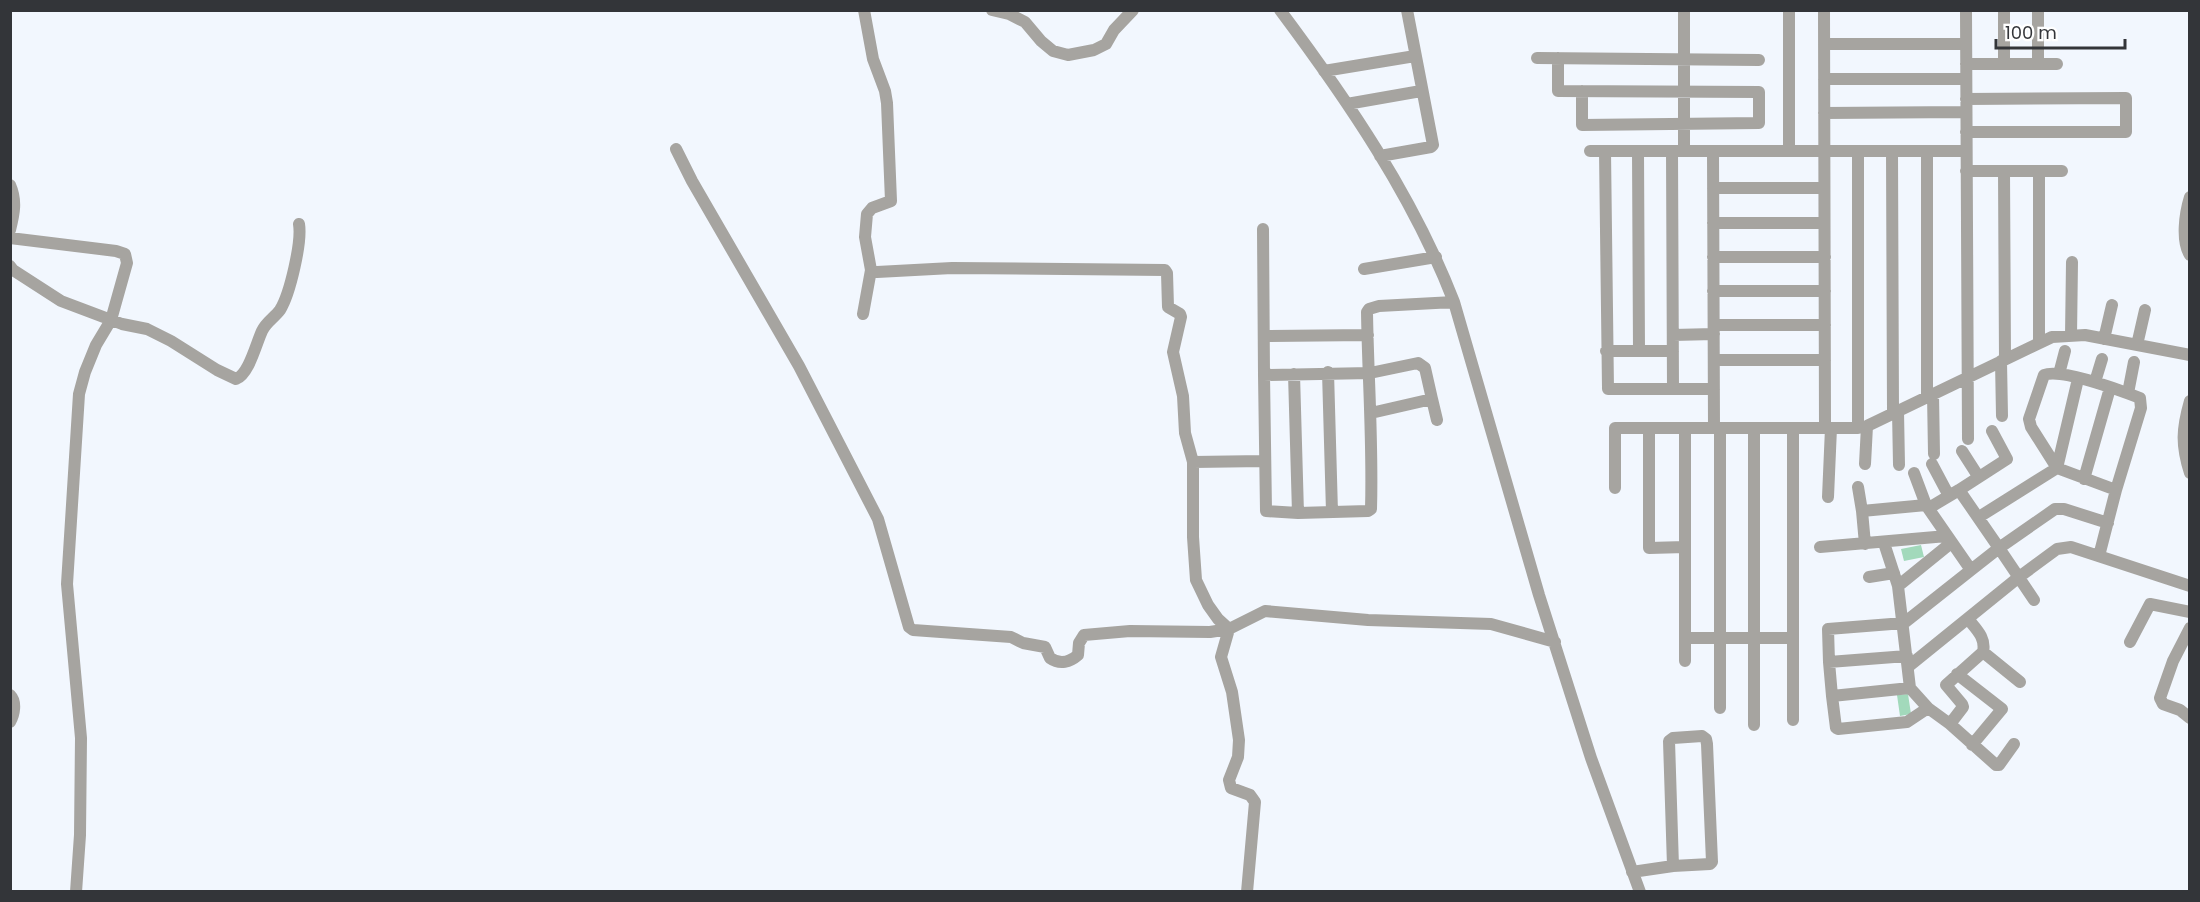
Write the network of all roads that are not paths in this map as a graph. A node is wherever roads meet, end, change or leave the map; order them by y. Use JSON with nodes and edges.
{"nodes":[{"id":1,"x":864,"y":10,"type":"edge"},
{"id":2,"x":992,"y":10,"type":"edge"},
{"id":3,"x":1133,"y":10,"type":"edge"},
{"id":4,"x":1280,"y":10,"type":"edge"},
{"id":5,"x":1407,"y":10,"type":"edge"},
{"id":6,"x":1684,"y":10,"type":"edge"},
{"id":7,"x":1789,"y":10,"type":"edge"},
{"id":8,"x":1824,"y":10,"type":"edge"},
{"id":9,"x":1966,"y":10,"type":"edge"},
{"id":10,"x":2004,"y":10,"type":"edge"},
{"id":11,"x":2038,"y":10,"type":"edge"},
{"id":12,"x":1824,"y":44,"type":"junction"},
{"id":13,"x":1966,"y":44,"type":"junction"},
{"id":14,"x":1414,"y":56,"type":"junction"},
{"id":15,"x":1537,"y":58,"type":"dead end"},
{"id":16,"x":1558,"y":58,"type":"junction"},
{"id":17,"x":1684,"y":59,"type":"junction"},
{"id":18,"x":1759,"y":60,"type":"dead end"},
{"id":19,"x":1966,"y":64,"type":"junction"},
{"id":20,"x":2004,"y":64,"type":"junction"},
{"id":21,"x":2038,"y":64,"type":"junction"},
{"id":22,"x":2057,"y":64,"type":"dead end"},
{"id":23,"x":1324,"y":71,"type":"junction"},
{"id":24,"x":1824,"y":79,"type":"junction"},
{"id":25,"x":1966,"y":79,"type":"junction"},
{"id":26,"x":1421,"y":91,"type":"junction"},
{"id":27,"x":1581,"y":91,"type":"junction"},
{"id":28,"x":1684,"y":91,"type":"junction"},
{"id":29,"x":1966,"y":99,"type":"junction"},
{"id":30,"x":1347,"y":104,"type":"junction"},
{"id":31,"x":1966,"y":112,"type":"junction"},
{"id":32,"x":1824,"y":113,"type":"junction"},
{"id":33,"x":1684,"y":124,"type":"junction"},
{"id":34,"x":1966,"y":132,"type":"junction"},
{"id":35,"x":676,"y":149,"type":"dead end"},
{"id":36,"x":1590,"y":151,"type":"dead end"},
{"id":37,"x":1605,"y":151,"type":"junction"},
{"id":38,"x":1638,"y":151,"type":"junction"},
{"id":39,"x":1678,"y":151,"type":"junction"},
{"id":40,"x":1713,"y":151,"type":"junction"},
{"id":41,"x":1789,"y":151,"type":"junction"},
{"id":42,"x":1824,"y":151,"type":"junction"},
{"id":43,"x":1858,"y":151,"type":"junction"},
{"id":44,"x":1892,"y":151,"type":"junction"},
{"id":45,"x":1927,"y":151,"type":"junction"},
{"id":46,"x":1966,"y":151,"type":"junction"},
{"id":47,"x":1380,"y":156,"type":"junction"},
{"id":48,"x":1966,"y":171,"type":"junction"},
{"id":49,"x":2004,"y":171,"type":"junction"},
{"id":50,"x":2039,"y":171,"type":"junction"},
{"id":51,"x":2062,"y":171,"type":"dead end"},
{"id":52,"x":10,"y":184,"type":"edge"},
{"id":53,"x":1713,"y":188,"type":"junction"},
{"id":54,"x":1824,"y":188,"type":"junction"},
{"id":55,"x":2190,"y":198,"type":"edge"},
{"id":56,"x":1713,"y":223,"type":"junction"},
{"id":57,"x":1824,"y":223,"type":"junction"},
{"id":58,"x":299,"y":224,"type":"dead end"},
{"id":59,"x":1263,"y":229,"type":"dead end"},
{"id":60,"x":10,"y":230,"type":"edge"},
{"id":61,"x":10,"y":238,"type":"edge"},
{"id":62,"x":2190,"y":255,"type":"edge"},
{"id":63,"x":1436,"y":257,"type":"junction"},
{"id":64,"x":1713,"y":257,"type":"junction"},
{"id":65,"x":1825,"y":257,"type":"junction"},
{"id":66,"x":2072,"y":262,"type":"dead end"},
{"id":67,"x":10,"y":266,"type":"edge"},
{"id":68,"x":1365,"y":269,"type":"dead end"},
{"id":69,"x":871,"y":270,"type":"junction"},
{"id":70,"x":1713,"y":291,"type":"junction"},
{"id":71,"x":1825,"y":291,"type":"junction"},
{"id":72,"x":1454,"y":302,"type":"junction"},
{"id":73,"x":2112,"y":305,"type":"dead end"},
{"id":74,"x":2145,"y":310,"type":"dead end"},
{"id":75,"x":863,"y":314,"type":"dead end"},
{"id":76,"x":111,"y":320,"type":"junction"},
{"id":77,"x":1825,"y":325,"type":"junction"},
{"id":78,"x":1714,"y":330,"type":"junction"},
{"id":79,"x":1368,"y":335,"type":"junction"},
{"id":80,"x":1673,"y":335,"type":"junction"},
{"id":81,"x":1264,"y":336,"type":"junction"},
{"id":82,"x":2071,"y":336,"type":"junction"},
{"id":83,"x":2104,"y":339,"type":"junction"},
{"id":84,"x":2039,"y":343,"type":"junction"},
{"id":85,"x":2137,"y":345,"type":"junction"},
{"id":86,"x":1606,"y":351,"type":"junction"},
{"id":87,"x":1639,"y":351,"type":"junction"},
{"id":88,"x":1673,"y":351,"type":"junction"},
{"id":89,"x":2065,"y":351,"type":"dead end"},
{"id":90,"x":2190,"y":355,"type":"edge"},
{"id":91,"x":2102,"y":358,"type":"dead end"},
{"id":92,"x":1714,"y":360,"type":"junction"},
{"id":93,"x":1825,"y":360,"type":"junction"},
{"id":94,"x":2003,"y":360,"type":"junction"},
{"id":95,"x":2134,"y":362,"type":"dead end"},
{"id":96,"x":1328,"y":372,"type":"junction"},
{"id":97,"x":1370,"y":373,"type":"junction"},
{"id":98,"x":1294,"y":374,"type":"junction"},
{"id":99,"x":2059,"y":374,"type":"junction"},
{"id":100,"x":1264,"y":375,"type":"junction"},
{"id":101,"x":1966,"y":377,"type":"junction"},
{"id":102,"x":2078,"y":379,"type":"junction"},
{"id":103,"x":2095,"y":382,"type":"junction"},
{"id":104,"x":2110,"y":388,"type":"junction"},
{"id":105,"x":1673,"y":389,"type":"junction"},
{"id":106,"x":1714,"y":389,"type":"junction"},
{"id":107,"x":2128,"y":393,"type":"junction"},
{"id":108,"x":1930,"y":396,"type":"junction"},
{"id":109,"x":1432,"y":399,"type":"junction"},
{"id":110,"x":2190,"y":402,"type":"edge"},
{"id":111,"x":1896,"y":412,"type":"junction"},
{"id":112,"x":1371,"y":413,"type":"junction"},
{"id":113,"x":2002,"y":416,"type":"dead end"},
{"id":114,"x":1437,"y":420,"type":"dead end"},
{"id":115,"x":1862,"y":427,"type":"junction"},
{"id":116,"x":1685,"y":428,"type":"junction"},
{"id":117,"x":1717,"y":428,"type":"junction"},
{"id":118,"x":1754,"y":428,"type":"junction"},
{"id":119,"x":1793,"y":428,"type":"junction"},
{"id":120,"x":1828,"y":428,"type":"junction"},
{"id":121,"x":1649,"y":429,"type":"junction"},
{"id":122,"x":1992,"y":431,"type":"dead end"},
{"id":123,"x":1968,"y":438,"type":"dead end"},
{"id":124,"x":1962,"y":451,"type":"dead end"},
{"id":125,"x":1264,"y":461,"type":"junction"},
{"id":126,"x":1193,"y":462,"type":"junction"},
{"id":127,"x":1865,"y":464,"type":"dead end"},
{"id":128,"x":1899,"y":465,"type":"dead end"},
{"id":129,"x":2057,"y":468,"type":"junction"},
{"id":130,"x":2189,"y":468,"type":"edge"},
{"id":131,"x":1914,"y":473,"type":"dead end"},
{"id":132,"x":1978,"y":476,"type":"junction"},
{"id":133,"x":2084,"y":479,"type":"junction"},
{"id":134,"x":1858,"y":487,"type":"dead end"},
{"id":135,"x":1615,"y":488,"type":"dead end"},
{"id":136,"x":2116,"y":490,"type":"junction"},
{"id":137,"x":1954,"y":493,"type":"junction"},
{"id":138,"x":1828,"y":496,"type":"dead end"},
{"id":139,"x":1928,"y":506,"type":"junction"},
{"id":140,"x":1332,"y":512,"type":"junction"},
{"id":141,"x":1862,"y":512,"type":"junction"},
{"id":142,"x":1298,"y":513,"type":"junction"},
{"id":143,"x":1979,"y":517,"type":"junction"},
{"id":144,"x":2108,"y":523,"type":"junction"},
{"id":145,"x":1949,"y":539,"type":"junction"},
{"id":146,"x":1884,"y":543,"type":"junction"},
{"id":147,"x":1865,"y":544,"type":"junction"},
{"id":148,"x":1685,"y":547,"type":"junction"},
{"id":149,"x":1820,"y":547,"type":"dead end"},
{"id":150,"x":1998,"y":548,"type":"junction"},
{"id":151,"x":2099,"y":556,"type":"junction"},
{"id":152,"x":1971,"y":570,"type":"junction"},
{"id":153,"x":1894,"y":573,"type":"junction"},
{"id":154,"x":1869,"y":577,"type":"dead end"},
{"id":155,"x":2019,"y":577,"type":"junction"},
{"id":156,"x":1898,"y":586,"type":"junction"},
{"id":157,"x":2190,"y":586,"type":"edge"},
{"id":158,"x":2034,"y":600,"type":"dead end"},
{"id":159,"x":2190,"y":612,"type":"edge"},
{"id":160,"x":1968,"y":619,"type":"junction"},
{"id":161,"x":1904,"y":623,"type":"junction"},
{"id":162,"x":2190,"y":628,"type":"edge"},
{"id":163,"x":1229,"y":629,"type":"junction"},
{"id":164,"x":1685,"y":638,"type":"junction"},
{"id":165,"x":1720,"y":638,"type":"junction"},
{"id":166,"x":1754,"y":638,"type":"junction"},
{"id":167,"x":1793,"y":638,"type":"junction"},
{"id":168,"x":1556,"y":642,"type":"junction"},
{"id":169,"x":2130,"y":642,"type":"dead end"},
{"id":170,"x":1983,"y":652,"type":"junction"},
{"id":171,"x":1685,"y":661,"type":"dead end"},
{"id":172,"x":1908,"y":661,"type":"junction"},
{"id":173,"x":1829,"y":662,"type":"junction"},
{"id":174,"x":1957,"y":674,"type":"junction"},
{"id":175,"x":2020,"y":682,"type":"dead end"},
{"id":176,"x":1910,"y":688,"type":"junction"},
{"id":177,"x":10,"y":695,"type":"edge"},
{"id":178,"x":1832,"y":696,"type":"junction"},
{"id":179,"x":1720,"y":708,"type":"dead end"},
{"id":180,"x":1928,"y":708,"type":"junction"},
{"id":181,"x":2190,"y":718,"type":"edge"},
{"id":182,"x":1793,"y":720,"type":"dead end"},
{"id":183,"x":10,"y":722,"type":"edge"},
{"id":184,"x":1950,"y":724,"type":"junction"},
{"id":185,"x":1754,"y":725,"type":"dead end"},
{"id":186,"x":2014,"y":744,"type":"dead end"},
{"id":187,"x":1972,"y":745,"type":"junction"},
{"id":188,"x":1673,"y":866,"type":"junction"},
{"id":189,"x":1632,"y":872,"type":"junction"},
{"id":190,"x":76,"y":891,"type":"edge"},
{"id":191,"x":1247,"y":891,"type":"edge"},
{"id":192,"x":1640,"y":891,"type":"edge"}],
"edges":[{"from":1,"to":69,"type":"street"},
{"from":2,"to":3,"type":"street"},
{"from":4,"to":23,"type":"street"},
{"from":5,"to":14,"type":"street"},
{"from":6,"to":17,"type":"street"},
{"from":7,"to":41,"type":"street"},
{"from":8,"to":12,"type":"street"},
{"from":9,"to":13,"type":"street"},
{"from":10,"to":20,"type":"street"},
{"from":11,"to":21,"type":"street"},
{"from":12,"to":13,"type":"street"},
{"from":12,"to":24,"type":"street"},
{"from":13,"to":19,"type":"street"},
{"from":14,"to":23,"type":"street"},
{"from":14,"to":26,"type":"street"},
{"from":15,"to":16,"type":"street"},
{"from":16,"to":17,"type":"street"},
{"from":16,"to":27,"type":"street"},
{"from":17,"to":18,"type":"street"},
{"from":17,"to":28,"type":"street"},
{"from":19,"to":20,"type":"street"},
{"from":19,"to":25,"type":"street"},
{"from":20,"to":21,"type":"street"},
{"from":21,"to":22,"type":"street"},
{"from":23,"to":30,"type":"street"},
{"from":24,"to":25,"type":"street"},
{"from":24,"to":32,"type":"street"},
{"from":25,"to":29,"type":"street"},
{"from":26,"to":30,"type":"street"},
{"from":26,"to":47,"type":"street"},
{"from":27,"to":28,"type":"street"},
{"from":27,"to":33,"type":"street"},
{"from":28,"to":33,"type":"street"},
{"from":28,"to":33,"type":"street"},
{"from":29,"to":31,"type":"street"},
{"from":29,"to":34,"type":"street"},
{"from":30,"to":47,"type":"street"},
{"from":31,"to":32,"type":"street"},
{"from":31,"to":34,"type":"street"},
{"from":32,"to":42,"type":"street"},
{"from":33,"to":39,"type":"street"},
{"from":34,"to":46,"type":"street"},
{"from":35,"to":163,"type":"street"},
{"from":36,"to":37,"type":"street"},
{"from":37,"to":38,"type":"street"},
{"from":37,"to":86,"type":"street"},
{"from":38,"to":39,"type":"street"},
{"from":38,"to":87,"type":"street"},
{"from":39,"to":40,"type":"street"},
{"from":39,"to":80,"type":"street"},
{"from":40,"to":41,"type":"street"},
{"from":40,"to":53,"type":"street"},
{"from":41,"to":42,"type":"street"},
{"from":42,"to":43,"type":"street"},
{"from":42,"to":54,"type":"street"},
{"from":43,"to":44,"type":"street"},
{"from":43,"to":115,"type":"street"},
{"from":44,"to":45,"type":"street"},
{"from":44,"to":111,"type":"street"},
{"from":45,"to":46,"type":"street"},
{"from":45,"to":108,"type":"street"},
{"from":46,"to":48,"type":"street"},
{"from":47,"to":63,"type":"street"},
{"from":48,"to":49,"type":"street"},
{"from":48,"to":101,"type":"street"},
{"from":49,"to":50,"type":"street"},
{"from":49,"to":94,"type":"street"},
{"from":50,"to":51,"type":"street"},
{"from":50,"to":84,"type":"street"},
{"from":52,"to":60,"type":"street"},
{"from":53,"to":54,"type":"street"},
{"from":53,"to":56,"type":"street"},
{"from":54,"to":57,"type":"street"},
{"from":55,"to":62,"type":"street"},
{"from":56,"to":57,"type":"street"},
{"from":56,"to":64,"type":"street"},
{"from":57,"to":65,"type":"street"},
{"from":58,"to":76,"type":"street"},
{"from":59,"to":81,"type":"street"},
{"from":61,"to":76,"type":"street"},
{"from":63,"to":68,"type":"street"},
{"from":63,"to":72,"type":"street"},
{"from":64,"to":65,"type":"street"},
{"from":64,"to":70,"type":"street"},
{"from":65,"to":71,"type":"street"},
{"from":66,"to":82,"type":"street"},
{"from":67,"to":76,"type":"street"},
{"from":69,"to":75,"type":"street"},
{"from":69,"to":126,"type":"street"},
{"from":70,"to":71,"type":"street"},
{"from":70,"to":78,"type":"street"},
{"from":71,"to":77,"type":"street"},
{"from":72,"to":79,"type":"street"},
{"from":72,"to":168,"type":"street"},
{"from":73,"to":83,"type":"street"},
{"from":74,"to":85,"type":"street"},
{"from":76,"to":190,"type":"street"},
{"from":77,"to":78,"type":"street"},
{"from":77,"to":93,"type":"street"},
{"from":78,"to":80,"type":"street"},
{"from":78,"to":92,"type":"street"},
{"from":79,"to":81,"type":"street"},
{"from":79,"to":97,"type":"street"},
{"from":80,"to":88,"type":"street"},
{"from":81,"to":100,"type":"street"},
{"from":82,"to":83,"type":"street"},
{"from":82,"to":84,"type":"street"},
{"from":83,"to":85,"type":"street"},
{"from":84,"to":94,"type":"street"},
{"from":85,"to":90,"type":"street"},
{"from":86,"to":87,"type":"street"},
{"from":86,"to":105,"type":"street"},
{"from":87,"to":88,"type":"street"},
{"from":88,"to":105,"type":"street"},
{"from":89,"to":99,"type":"street"},
{"from":91,"to":103,"type":"street"},
{"from":92,"to":93,"type":"street"},
{"from":92,"to":106,"type":"street"},
{"from":93,"to":120,"type":"street"},
{"from":94,"to":101,"type":"street"},
{"from":94,"to":113,"type":"street"},
{"from":95,"to":107,"type":"street"},
{"from":96,"to":97,"type":"street"},
{"from":96,"to":98,"type":"street"},
{"from":96,"to":140,"type":"street"},
{"from":97,"to":109,"type":"street"},
{"from":97,"to":112,"type":"street"},
{"from":98,"to":100,"type":"street"},
{"from":98,"to":142,"type":"street"},
{"from":99,"to":102,"type":"street"},
{"from":99,"to":129,"type":"street"},
{"from":100,"to":125,"type":"street"},
{"from":101,"to":108,"type":"street"},
{"from":101,"to":123,"type":"street"},
{"from":102,"to":103,"type":"street"},
{"from":102,"to":129,"type":"street"},
{"from":103,"to":104,"type":"street"},
{"from":104,"to":107,"type":"street"},
{"from":104,"to":133,"type":"street"},
{"from":105,"to":106,"type":"street"},
{"from":106,"to":117,"type":"street"},
{"from":107,"to":136,"type":"street"},
{"from":108,"to":111,"type":"street"},
{"from":108,"to":137,"type":"street"},
{"from":109,"to":112,"type":"street"},
{"from":109,"to":114,"type":"street"},
{"from":110,"to":130,"type":"street"},
{"from":111,"to":115,"type":"street"},
{"from":111,"to":128,"type":"street"},
{"from":112,"to":140,"type":"street"},
{"from":115,"to":120,"type":"street"},
{"from":115,"to":127,"type":"street"},
{"from":116,"to":117,"type":"street"},
{"from":116,"to":121,"type":"street"},
{"from":116,"to":148,"type":"street"},
{"from":117,"to":118,"type":"street"},
{"from":117,"to":165,"type":"street"},
{"from":118,"to":119,"type":"street"},
{"from":118,"to":166,"type":"street"},
{"from":119,"to":120,"type":"street"},
{"from":119,"to":167,"type":"street"},
{"from":120,"to":138,"type":"street"},
{"from":121,"to":135,"type":"street"},
{"from":121,"to":148,"type":"street"},
{"from":122,"to":132,"type":"street"},
{"from":124,"to":132,"type":"street"},
{"from":125,"to":126,"type":"street"},
{"from":125,"to":142,"type":"street"},
{"from":126,"to":163,"type":"street"},
{"from":129,"to":133,"type":"street"},
{"from":129,"to":143,"type":"street"},
{"from":131,"to":139,"type":"street"},
{"from":132,"to":137,"type":"street"},
{"from":133,"to":136,"type":"street"},
{"from":134,"to":141,"type":"street"},
{"from":136,"to":144,"type":"street"},
{"from":137,"to":139,"type":"street"},
{"from":137,"to":143,"type":"street"},
{"from":139,"to":141,"type":"street"},
{"from":139,"to":145,"type":"street"},
{"from":140,"to":142,"type":"street"},
{"from":141,"to":147,"type":"street"},
{"from":143,"to":150,"type":"street"},
{"from":144,"to":150,"type":"street"},
{"from":144,"to":151,"type":"street"},
{"from":145,"to":146,"type":"street"},
{"from":145,"to":152,"type":"street"},
{"from":145,"to":156,"type":"street"},
{"from":146,"to":147,"type":"street"},
{"from":146,"to":153,"type":"street"},
{"from":147,"to":149,"type":"street"},
{"from":148,"to":164,"type":"street"},
{"from":150,"to":152,"type":"street"},
{"from":150,"to":155,"type":"street"},
{"from":151,"to":155,"type":"street"},
{"from":151,"to":157,"type":"street"},
{"from":152,"to":161,"type":"street"},
{"from":153,"to":154,"type":"street"},
{"from":153,"to":156,"type":"street"},
{"from":155,"to":158,"type":"street"},
{"from":155,"to":160,"type":"street"},
{"from":156,"to":161,"type":"street"},
{"from":159,"to":169,"type":"street"},
{"from":160,"to":170,"type":"street"},
{"from":160,"to":172,"type":"street"},
{"from":161,"to":172,"type":"street"},
{"from":161,"to":173,"type":"street"},
{"from":162,"to":181,"type":"street"},
{"from":163,"to":168,"type":"street"},
{"from":163,"to":191,"type":"street"},
{"from":164,"to":165,"type":"street"},
{"from":164,"to":171,"type":"street"},
{"from":165,"to":166,"type":"street"},
{"from":165,"to":179,"type":"street"},
{"from":166,"to":167,"type":"street"},
{"from":166,"to":185,"type":"street"},
{"from":167,"to":182,"type":"street"},
{"from":168,"to":189,"type":"street"},
{"from":170,"to":174,"type":"street"},
{"from":170,"to":175,"type":"street"},
{"from":172,"to":173,"type":"street"},
{"from":172,"to":176,"type":"street"},
{"from":173,"to":178,"type":"street"},
{"from":174,"to":184,"type":"street"},
{"from":174,"to":187,"type":"street"},
{"from":176,"to":178,"type":"street"},
{"from":176,"to":180,"type":"street"},
{"from":177,"to":183,"type":"street"},
{"from":178,"to":180,"type":"street"},
{"from":180,"to":184,"type":"street"},
{"from":184,"to":187,"type":"street"},
{"from":186,"to":187,"type":"street"},
{"from":188,"to":188,"type":"street"},
{"from":188,"to":189,"type":"street"},
{"from":189,"to":192,"type":"street"}]}
